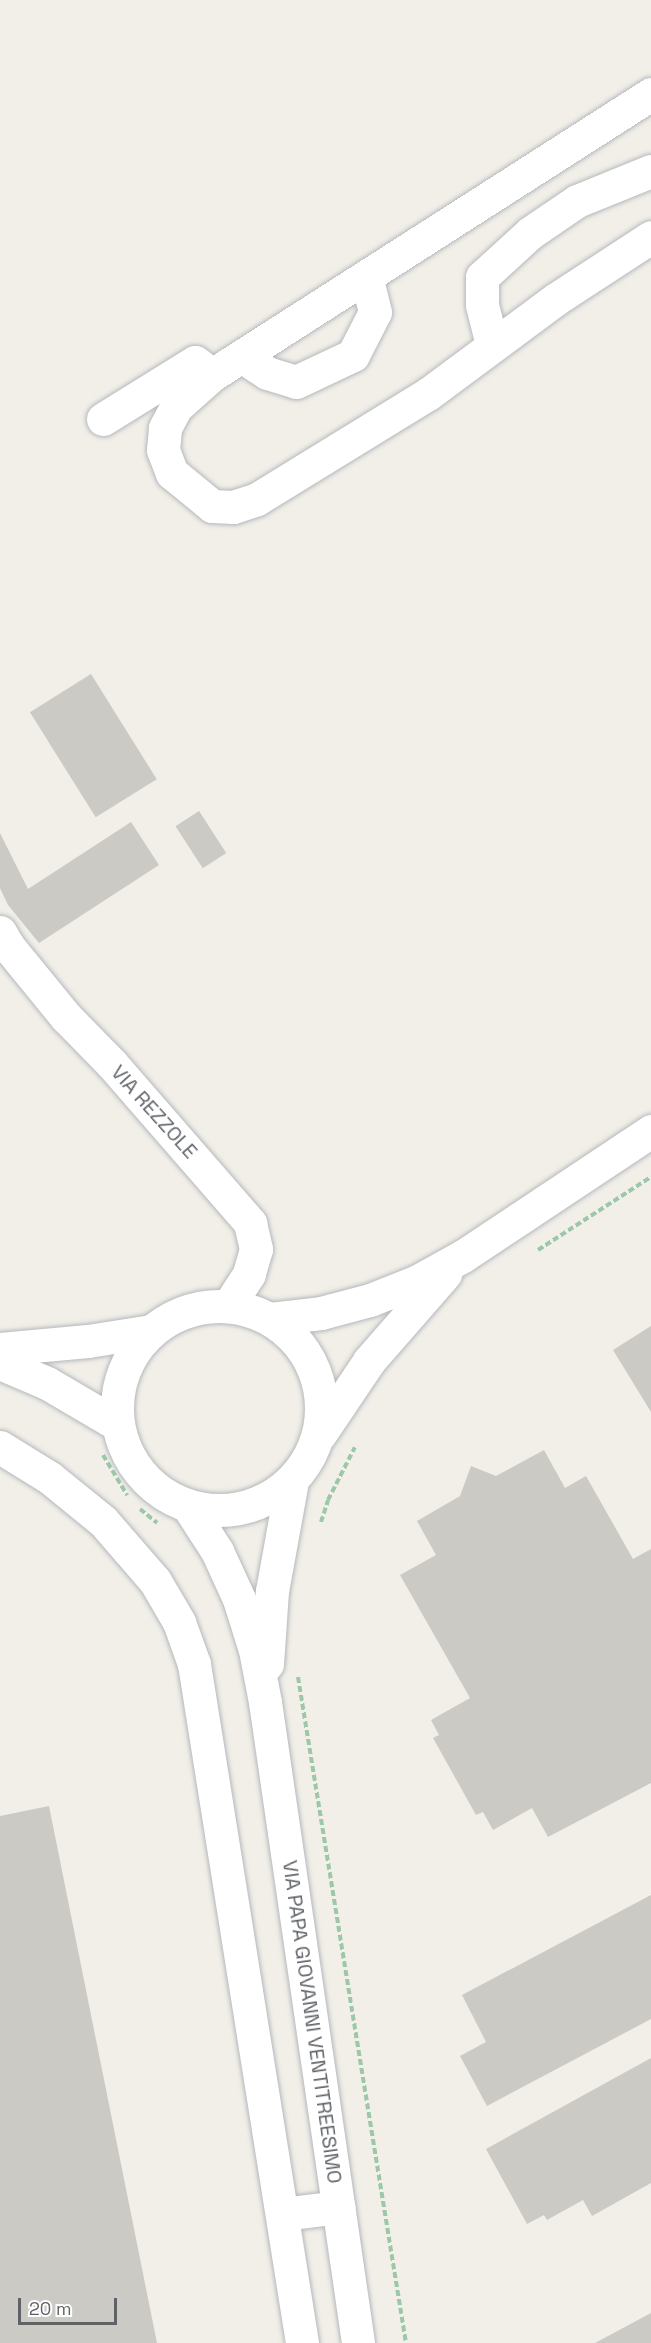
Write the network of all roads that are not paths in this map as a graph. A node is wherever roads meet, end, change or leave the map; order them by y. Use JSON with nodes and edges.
{"nodes":[{"id":1,"x":651,"y":94,"type":"edge"},
{"id":2,"x":651,"y":171,"type":"edge"},
{"id":3,"x":651,"y":237,"type":"edge"},
{"id":4,"x":366,"y":277,"type":"junction"},
{"id":5,"x":492,"y":345,"type":"junction"},
{"id":6,"x":244,"y":358,"type":"junction"},
{"id":7,"x":212,"y":375,"type":"junction"},
{"id":8,"x":104,"y":419,"type":"dead end"},
{"id":9,"x":0,"y":932,"type":"edge"},
{"id":10,"x":651,"y":1131,"type":"edge"},
{"id":11,"x":463,"y":1256,"type":"junction"},
{"id":12,"x":228,"y":1306,"type":"junction"},
{"id":13,"x":270,"y":1319,"type":"junction"},
{"id":14,"x":151,"y":1331,"type":"junction"},
{"id":15,"x":0,"y":1349,"type":"edge"},
{"id":16,"x":0,"y":1363,"type":"edge"},
{"id":17,"x":108,"y":1436,"type":"junction"},
{"id":18,"x":317,"y":1438,"type":"junction"},
{"id":19,"x":0,"y":1447,"type":"edge"},
{"id":20,"x":292,"y":1481,"type":"junction"},
{"id":21,"x":188,"y":1506,"type":"junction"},
{"id":22,"x":265,"y":1702,"type":"junction"},
{"id":23,"x":339,"y":2207,"type":"junction"},
{"id":24,"x":282,"y":2214,"type":"junction"},
{"id":25,"x":302,"y":2343,"type":"edge"},
{"id":26,"x":358,"y":2343,"type":"edge"}],
"edges":[{"from":1,"to":4,"type":"street"},
{"from":2,"to":5,"type":"street"},
{"from":3,"to":5,"type":"street"},
{"from":4,"to":6,"type":"street"},
{"from":4,"to":6,"type":"street"},
{"from":5,"to":7,"type":"street"},
{"from":6,"to":7,"type":"street"},
{"from":7,"to":8,"type":"street"},
{"from":9,"to":12,"type":"street","name":"VIA REZZOLE"},
{"from":10,"to":11,"type":"street"},
{"from":11,"to":13,"type":"street"},
{"from":11,"to":18,"type":"street"},
{"from":12,"to":13,"type":"street"},
{"from":12,"to":14,"type":"street"},
{"from":13,"to":18,"type":"street"},
{"from":14,"to":15,"type":"street"},
{"from":14,"to":17,"type":"street"},
{"from":16,"to":17,"type":"street"},
{"from":17,"to":21,"type":"street"},
{"from":18,"to":20,"type":"street"},
{"from":19,"to":24,"type":"street"},
{"from":20,"to":21,"type":"street"},
{"from":20,"to":22,"type":"street","name":"VIA PAPA GIOVANNI VENTITREESIMO"},
{"from":21,"to":22,"type":"street","name":"VIA PAPA GIOVANNI VENTITREESIMO"},
{"from":22,"to":23,"type":"street","name":"VIA PAPA GIOVANNI VENTITREESIMO"},
{"from":23,"to":24,"type":"street"},
{"from":23,"to":26,"type":"street","name":"VIA PAPA GIOVANNI VENTITREESIMO"},
{"from":24,"to":25,"type":"street"}]}
